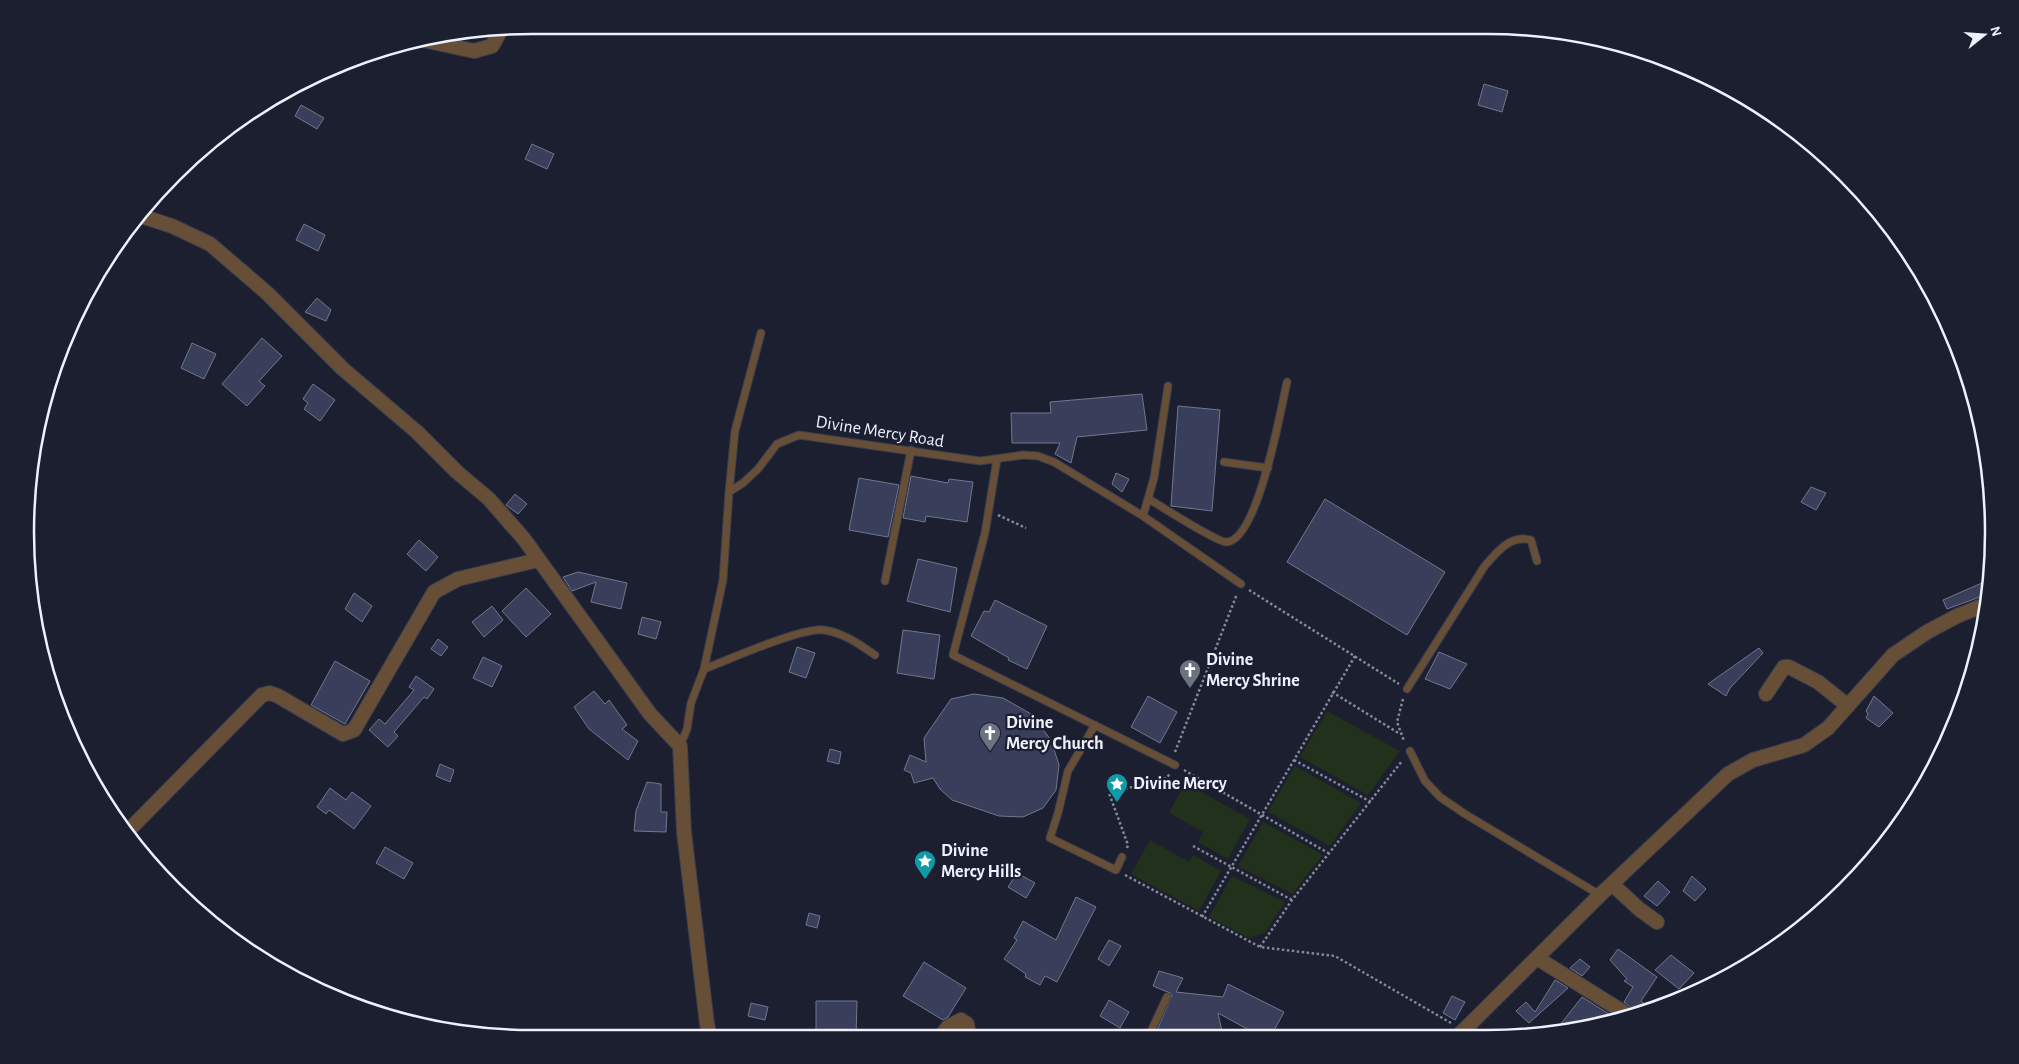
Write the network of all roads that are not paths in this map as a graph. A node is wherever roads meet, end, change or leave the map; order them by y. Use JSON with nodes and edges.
{"nodes":[{"id":1,"x":498,"y":35,"type":"edge"},
{"id":2,"x":436,"y":43,"type":"edge"},
{"id":3,"x":146,"y":218,"type":"edge"},
{"id":4,"x":761,"y":333,"type":"dead end"},
{"id":5,"x":1287,"y":382,"type":"dead end"},
{"id":6,"x":1168,"y":386,"type":"dead end"},
{"id":7,"x":911,"y":450,"type":"junction"},
{"id":8,"x":997,"y":460,"type":"junction"},
{"id":9,"x":1224,"y":462,"type":"dead end"},
{"id":10,"x":1268,"y":468,"type":"junction"},
{"id":11,"x":729,"y":492,"type":"junction"},
{"id":12,"x":1149,"y":499,"type":"junction"},
{"id":13,"x":1142,"y":516,"type":"junction"},
{"id":14,"x":538,"y":560,"type":"junction"},
{"id":15,"x":1537,"y":561,"type":"dead end"},
{"id":16,"x":885,"y":581,"type":"dead end"},
{"id":17,"x":1240,"y":584,"type":"road end"},
{"id":18,"x":1979,"y":607,"type":"edge"},
{"id":19,"x":875,"y":654,"type":"dead end"},
{"id":20,"x":704,"y":669,"type":"junction"},
{"id":21,"x":1407,"y":689,"type":"road end"},
{"id":22,"x":1766,"y":694,"type":"dead end"},
{"id":23,"x":1848,"y":706,"type":"junction"},
{"id":24,"x":1095,"y":725,"type":"junction"},
{"id":25,"x":680,"y":746,"type":"junction"},
{"id":26,"x":1410,"y":751,"type":"road end"},
{"id":27,"x":1172,"y":763,"type":"road end"},
{"id":28,"x":131,"y":827,"type":"edge"},
{"id":29,"x":1122,"y":857,"type":"dead end"},
{"id":30,"x":1612,"y":884,"type":"junction"},
{"id":31,"x":1600,"y":895,"type":"junction"},
{"id":32,"x":1657,"y":922,"type":"dead end"},
{"id":33,"x":1537,"y":958,"type":"junction"},
{"id":34,"x":1167,"y":997,"type":"dead end"},
{"id":35,"x":1622,"y":1011,"type":"edge"},
{"id":36,"x":708,"y":1030,"type":"edge"},
{"id":37,"x":945,"y":1030,"type":"edge"},
{"id":38,"x":968,"y":1030,"type":"edge"},
{"id":39,"x":1152,"y":1030,"type":"edge"},
{"id":40,"x":1463,"y":1030,"type":"edge"}],
"edges":[{"from":1,"to":2,"type":"street"},
{"from":3,"to":14,"type":"street"},
{"from":4,"to":11,"type":"lane"},
{"from":5,"to":10,"type":"lane"},
{"from":6,"to":12,"type":"lane"},
{"from":7,"to":8,"type":"lane","name":"Divine Mercy Road"},
{"from":7,"to":11,"type":"lane","name":"Divine Mercy Road"},
{"from":7,"to":16,"type":"lane"},
{"from":8,"to":13,"type":"lane","name":"Divine Mercy Road"},
{"from":8,"to":24,"type":"lane"},
{"from":9,"to":10,"type":"lane"},
{"from":10,"to":12,"type":"lane"},
{"from":11,"to":20,"type":"lane"},
{"from":12,"to":13,"type":"lane"},
{"from":13,"to":17,"type":"lane","name":"Divine Mercy Road"},
{"from":14,"to":25,"type":"street"},
{"from":14,"to":28,"type":"street"},
{"from":15,"to":21,"type":"lane"},
{"from":18,"to":23,"type":"street"},
{"from":19,"to":20,"type":"lane"},
{"from":20,"to":25,"type":"lane"},
{"from":22,"to":23,"type":"street"},
{"from":23,"to":30,"type":"street"},
{"from":24,"to":27,"type":"lane"},
{"from":24,"to":29,"type":"lane"},
{"from":25,"to":36,"type":"street"},
{"from":26,"to":31,"type":"lane"},
{"from":30,"to":31,"type":"street"},
{"from":30,"to":32,"type":"street"},
{"from":31,"to":33,"type":"street"},
{"from":33,"to":35,"type":"street"},
{"from":33,"to":40,"type":"street"},
{"from":34,"to":39,"type":"lane"},
{"from":37,"to":38,"type":"street"}]}
